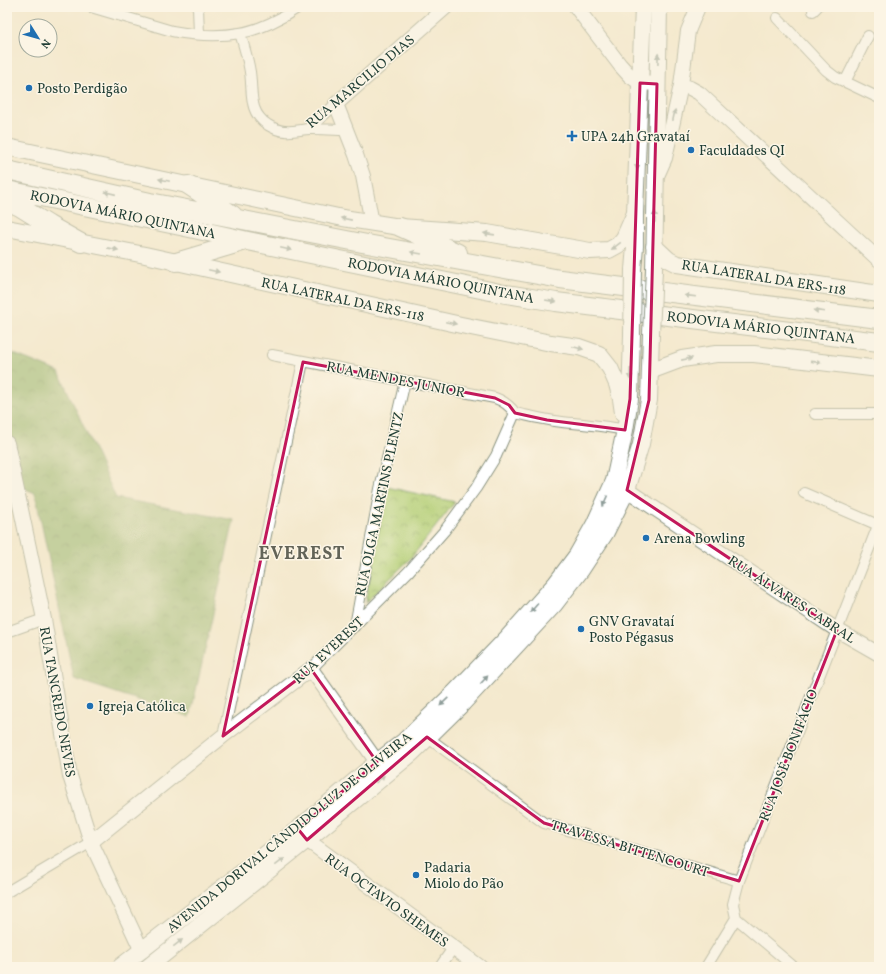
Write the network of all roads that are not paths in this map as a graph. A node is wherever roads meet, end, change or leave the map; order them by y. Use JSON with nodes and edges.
{"nodes":[{"id":1,"x":91,"y":7,"type":"edge"},
{"id":2,"x":198,"y":7,"type":"edge"},
{"id":3,"x":299,"y":7,"type":"edge"},
{"id":4,"x":446,"y":7,"type":"edge"},
{"id":5,"x":576,"y":7,"type":"edge"},
{"id":6,"x":643,"y":7,"type":"edge"},
{"id":7,"x":659,"y":7,"type":"edge"},
{"id":8,"x":698,"y":7,"type":"edge"},
{"id":9,"x":777,"y":18,"type":"dead end"},
{"id":10,"x":240,"y":33,"type":"junction"},
{"id":11,"x":200,"y":34,"type":"junction"},
{"id":12,"x":868,"y":36,"type":"dead end"},
{"id":13,"x":845,"y":82,"type":"junction"},
{"id":14,"x":640,"y":83,"type":"junction"},
{"id":15,"x":657,"y":84,"type":"junction"},
{"id":16,"x":680,"y":85,"type":"junction"},
{"id":17,"x":879,"y":98,"type":"edge"},
{"id":18,"x":336,"y":104,"type":"junction"},
{"id":19,"x":308,"y":129,"type":"junction"},
{"id":20,"x":347,"y":130,"type":"junction"},
{"id":21,"x":7,"y":147,"type":"edge"},
{"id":22,"x":7,"y":170,"type":"edge"},
{"id":23,"x":656,"y":180,"type":"junction"},
{"id":24,"x":188,"y":185,"type":"junction"},
{"id":25,"x":7,"y":190,"type":"edge"},
{"id":26,"x":7,"y":201,"type":"edge"},
{"id":27,"x":635,"y":213,"type":"junction"},
{"id":28,"x":240,"y":220,"type":"junction"},
{"id":29,"x":372,"y":223,"type":"junction"},
{"id":30,"x":400,"y":227,"type":"junction"},
{"id":31,"x":7,"y":228,"type":"edge"},
{"id":32,"x":248,"y":241,"type":"junction"},
{"id":33,"x":81,"y":243,"type":"junction"},
{"id":34,"x":654,"y":246,"type":"junction"},
{"id":35,"x":879,"y":260,"type":"edge"},
{"id":36,"x":176,"y":262,"type":"junction"},
{"id":37,"x":482,"y":264,"type":"junction"},
{"id":38,"x":879,"y":294,"type":"edge"},
{"id":39,"x":879,"y":309,"type":"edge"},
{"id":40,"x":857,"y":317,"type":"junction"},
{"id":41,"x":879,"y":319,"type":"edge"},
{"id":42,"x":879,"y":342,"type":"edge"},
{"id":43,"x":272,"y":355,"type":"dead end"},
{"id":44,"x":303,"y":362,"type":"junction"},
{"id":45,"x":879,"y":369,"type":"edge"},
{"id":46,"x":650,"y":371,"type":"junction"},
{"id":47,"x":405,"y":381,"type":"junction"},
{"id":48,"x":515,"y":413,"type":"junction"},
{"id":49,"x":814,"y":414,"type":"dead end"},
{"id":50,"x":879,"y":414,"type":"edge"},
{"id":51,"x":625,"y":430,"type":"junction"},
{"id":52,"x":7,"y":443,"type":"edge"},
{"id":53,"x":627,"y":490,"type":"junction"},
{"id":54,"x":804,"y":494,"type":"dead end"},
{"id":55,"x":878,"y":524,"type":"edge"},
{"id":56,"x":44,"y":619,"type":"junction"},
{"id":57,"x":355,"y":626,"type":"junction"},
{"id":58,"x":837,"y":630,"type":"junction"},
{"id":59,"x":7,"y":632,"type":"edge"},
{"id":60,"x":879,"y":654,"type":"edge"},
{"id":61,"x":311,"y":669,"type":"junction"},
{"id":62,"x":223,"y":736,"type":"junction"},
{"id":63,"x":427,"y":737,"type":"junction"},
{"id":64,"x":377,"y":762,"type":"junction"},
{"id":65,"x":302,"y":835,"type":"junction"},
{"id":66,"x":91,"y":842,"type":"junction"},
{"id":67,"x":739,"y":881,"type":"junction"},
{"id":68,"x":7,"y":892,"type":"edge"},
{"id":69,"x":736,"y":918,"type":"junction"},
{"id":70,"x":453,"y":948,"type":"junction"},
{"id":71,"x":142,"y":951,"type":"junction"},
{"id":72,"x":120,"y":967,"type":"edge"},
{"id":73,"x":148,"y":967,"type":"edge"},
{"id":74,"x":440,"y":967,"type":"edge"},
{"id":75,"x":480,"y":967,"type":"edge"},
{"id":76,"x":706,"y":967,"type":"edge"},
{"id":77,"x":794,"y":967,"type":"edge"}],
"edges":[{"from":1,"to":11,"type":"street"},
{"from":2,"to":11,"type":"street"},
{"from":3,"to":10,"type":"street"},
{"from":4,"to":18,"type":"street","name":"RUA MARCILIO DIAS"},
{"from":5,"to":14,"type":"street"},
{"from":6,"to":14,"type":"main road","name":"AVENIDA DORIVAL CÂNDIDO LUZ DE OLIVEIRA"},
{"from":15,"to":7,"type":"main road","name":"AVENIDA DORIVAL CÂNDIDO LUZ DE OLIVEIRA","one_way":true},
{"from":8,"to":16,"type":"street"},
{"from":9,"to":13,"type":"street"},
{"from":10,"to":11,"type":"street"},
{"from":10,"to":19,"type":"street","name":"RUA MARCILIO DIAS"},
{"from":12,"to":13,"type":"street"},
{"from":13,"to":17,"type":"street"},
{"from":14,"to":15,"type":"street"},
{"from":14,"to":27,"type":"main road","name":"AVENIDA DORIVAL CÂNDIDO LUZ DE OLIVEIRA","one_way":true},
{"from":15,"to":23,"type":"main road","name":"AVENIDA DORIVAL CÂNDIDO LUZ DE OLIVEIRA"},
{"from":23,"to":16,"type":"street","one_way":true},
{"from":16,"to":35,"type":"street"},
{"from":18,"to":19,"type":"street","name":"RUA MARCILIO DIAS"},
{"from":18,"to":20,"type":"street"},
{"from":19,"to":20,"type":"street"},
{"from":20,"to":29,"type":"street"},
{"from":24,"to":21,"type":"main road","one_way":true},
{"from":28,"to":22,"type":"highway","name":"RODOVIA MÁRIO QUINTANA","one_way":true},
{"from":34,"to":23,"type":"main road","name":"AVENIDA DORIVAL CÂNDIDO LUZ DE OLIVEIRA","one_way":true},
{"from":24,"to":28,"type":"highway"},
{"from":29,"to":24,"type":"main road","one_way":true},
{"from":25,"to":32,"type":"highway","name":"RODOVIA MÁRIO QUINTANA"},
{"from":26,"to":33,"type":"highway"},
{"from":27,"to":30,"type":"main road","one_way":true},
{"from":27,"to":51,"type":"main road","name":"AVENIDA DORIVAL CÂNDIDO LUZ DE OLIVEIRA","one_way":true,"bridge":true},
{"from":37,"to":28,"type":"highway","name":"RODOVIA MÁRIO QUINTANA","one_way":true},
{"from":29,"to":30,"type":"main road"},
{"from":30,"to":37,"type":"highway"},
{"from":31,"to":33,"type":"main road","name":"RUA LATERAL DA ERS-118"},
{"from":32,"to":36,"type":"highway"},
{"from":32,"to":42,"type":"highway","name":"RODOVIA MÁRIO QUINTANA","one_way":true},
{"from":33,"to":36,"type":"main road","name":"RUA LATERAL DA ERS-118","one_way":true},
{"from":34,"to":38,"type":"main road","name":"RUA LATERAL DA ERS-118"},
{"from":34,"to":46,"type":"main road","name":"AVENIDA DORIVAL CÂNDIDO LUZ DE OLIVEIRA","bridge":true},
{"from":36,"to":51,"type":"main road","name":"RUA LATERAL DA ERS-118","one_way":true},
{"from":40,"to":37,"type":"highway","name":"RODOVIA MÁRIO QUINTANA","one_way":true},
{"from":39,"to":40,"type":"highway"},
{"from":40,"to":41,"type":"highway","name":"RODOVIA MÁRIO QUINTANA"},
{"from":43,"to":44,"type":"street","name":"RUA MENDES JUNIOR"},
{"from":44,"to":47,"type":"street","name":"RUA MENDES JUNIOR"},
{"from":44,"to":62,"type":"street"},
{"from":46,"to":45,"type":"main road","one_way":true},
{"from":46,"to":53,"type":"main road","name":"AVENIDA DORIVAL CÂNDIDO LUZ DE OLIVEIRA"},
{"from":47,"to":48,"type":"street","name":"RUA MENDES JUNIOR"},
{"from":47,"to":57,"type":"street","name":"RUA OLGA MARTINS PLENTZ"},
{"from":48,"to":51,"type":"street"},
{"from":48,"to":57,"type":"street","name":"RUA EVEREST"},
{"from":49,"to":50,"type":"street"},
{"from":51,"to":64,"type":"main road","name":"AVENIDA DORIVAL CÂNDIDO LUZ DE OLIVEIRA","one_way":true},
{"from":52,"to":56,"type":"street","name":"RUA TANCREDO NEVES"},
{"from":53,"to":58,"type":"street","name":"RUA ÁLVARES CABRAL"},
{"from":63,"to":53,"type":"main road","name":"AVENIDA DORIVAL CÂNDIDO LUZ DE OLIVEIRA","one_way":true},
{"from":54,"to":55,"type":"street"},
{"from":55,"to":58,"type":"street","name":"RUA JOSÉ BONIFÁCIO"},
{"from":56,"to":59,"type":"street"},
{"from":56,"to":66,"type":"street","name":"RUA TANCREDO NEVES"},
{"from":57,"to":61,"type":"street","name":"RUA EVEREST"},
{"from":58,"to":60,"type":"street","name":"RUA ÁLVARES CABRAL"},
{"from":58,"to":67,"type":"street","name":"RUA JOSÉ BONIFÁCIO"},
{"from":61,"to":62,"type":"street","name":"RUA EVEREST"},
{"from":61,"to":64,"type":"street"},
{"from":62,"to":66,"type":"street","name":"RUA EVEREST"},
{"from":65,"to":63,"type":"main road","name":"AVENIDA DORIVAL CÂNDIDO LUZ DE OLIVEIRA","one_way":true},
{"from":63,"to":67,"type":"street","name":"TRAVESSA BITTENCOURT"},
{"from":64,"to":65,"type":"main road","name":"AVENIDA DORIVAL CÂNDIDO LUZ DE OLIVEIRA"},
{"from":65,"to":70,"type":"street","name":"RUA OCTAVIO SHEMES"},
{"from":65,"to":71,"type":"main road","name":"AVENIDA DORIVAL CÂNDIDO LUZ DE OLIVEIRA"},
{"from":73,"to":65,"type":"main road","name":"AVENIDA DORIVAL CÂNDIDO LUZ DE OLIVEIRA","one_way":true},
{"from":66,"to":68,"type":"street"},
{"from":66,"to":71,"type":"street","name":"RUA TANCREDO NEVES"},
{"from":67,"to":69,"type":"street","name":"RUA JOSÉ BONIFÁCIO"},
{"from":69,"to":76,"type":"street"},
{"from":69,"to":77,"type":"street"},
{"from":70,"to":74,"type":"street"},
{"from":70,"to":75,"type":"street","name":"RUA OCTAVIO SHEMES"},
{"from":71,"to":72,"type":"main road","name":"AVENIDA DORIVAL CÂNDIDO LUZ DE OLIVEIRA"}]}
